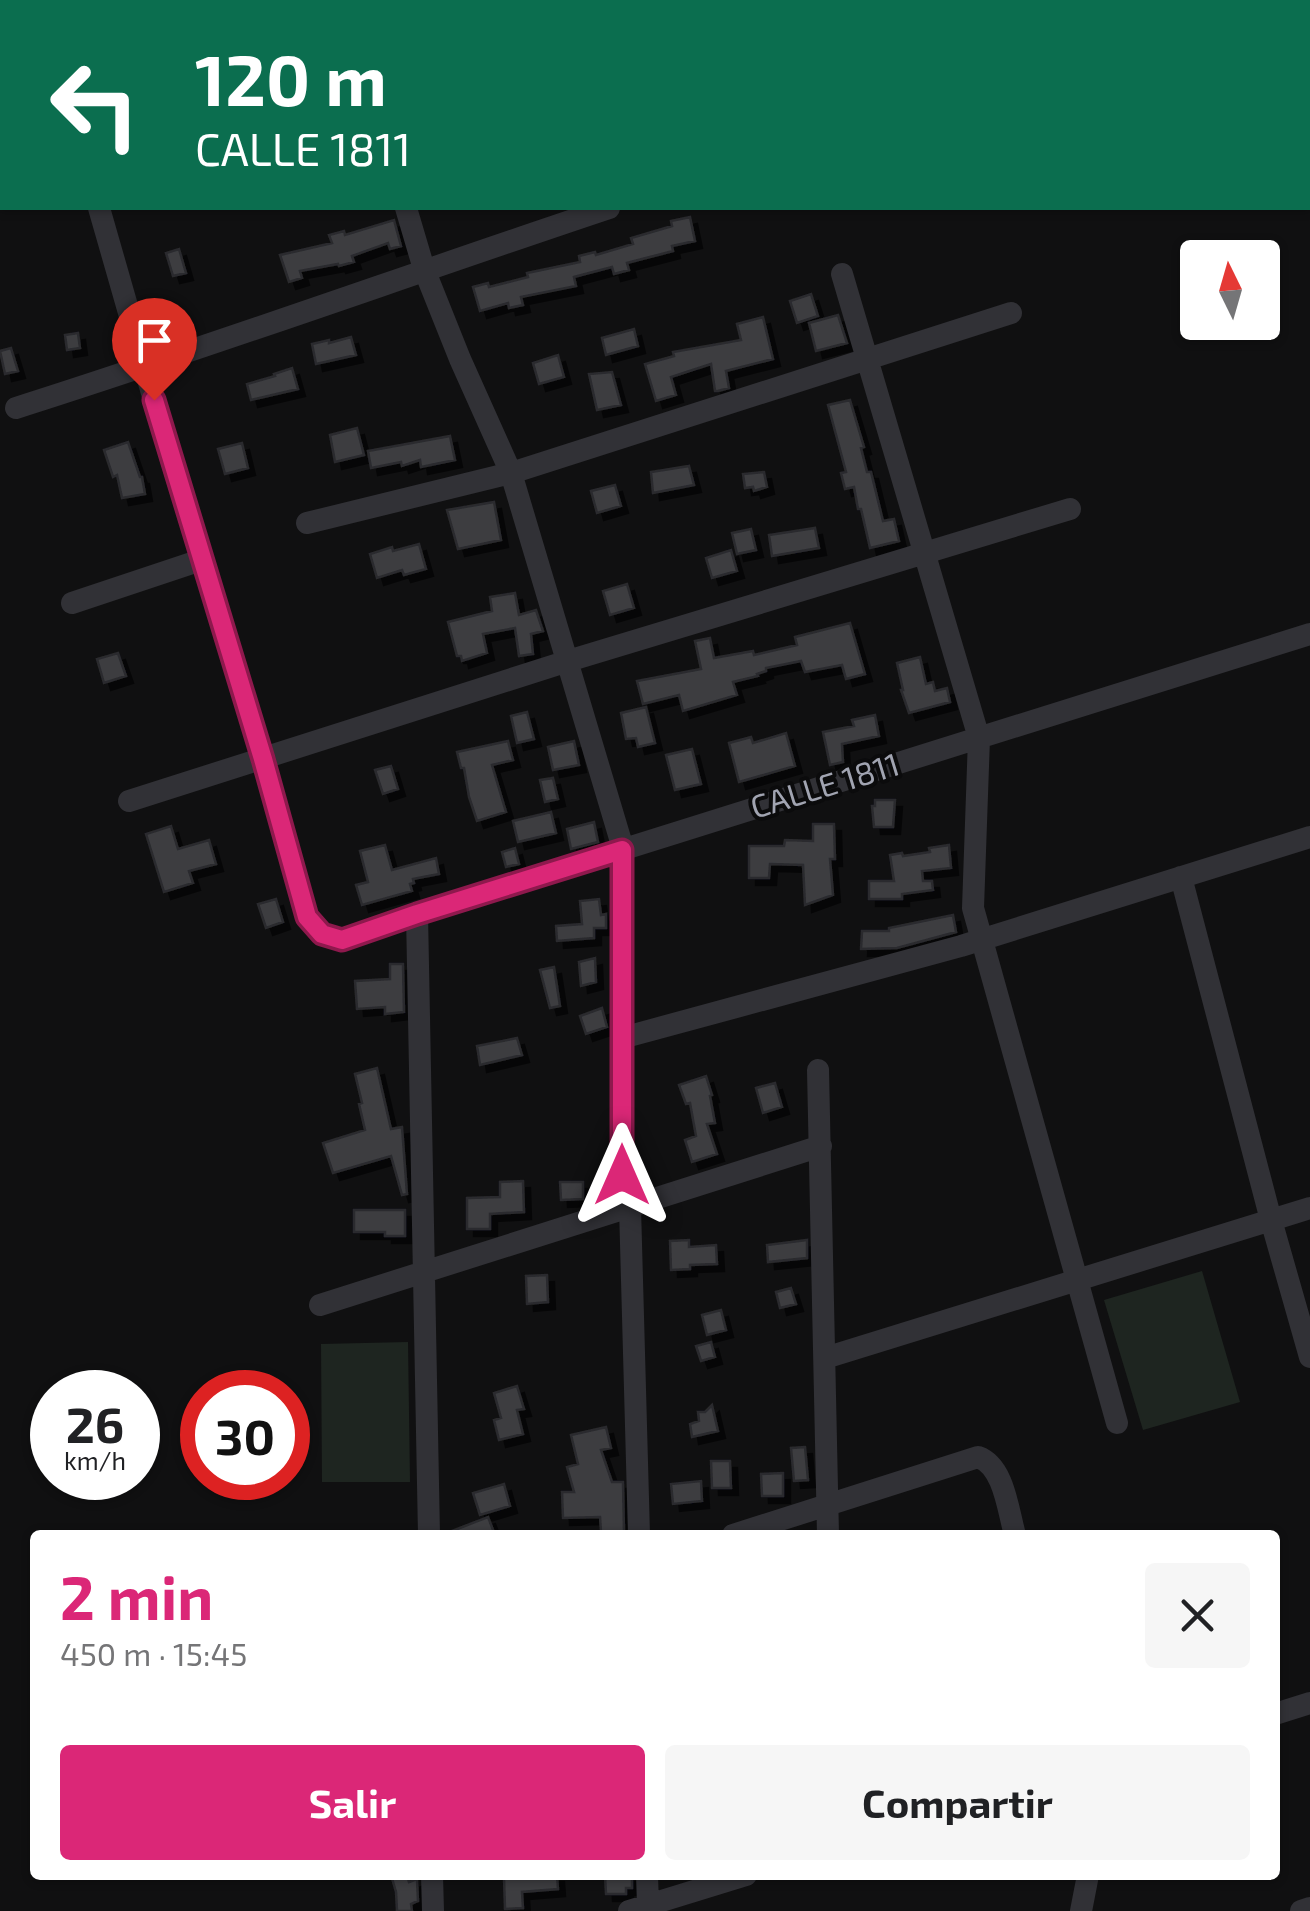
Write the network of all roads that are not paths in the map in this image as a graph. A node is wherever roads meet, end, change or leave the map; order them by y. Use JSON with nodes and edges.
{"nodes":[{"id":1,"x":100,"y":210,"type":"edge"},
{"id":2,"x":407,"y":210,"type":"edge"},
{"id":3,"x":603,"y":210,"type":"edge"},
{"id":4,"x":424,"y":269,"type":"junction"},
{"id":5,"x":842,"y":274,"type":"dead end"},
{"id":6,"x":1012,"y":312,"type":"dead end"},
{"id":7,"x":867,"y":359,"type":"junction"},
{"id":8,"x":145,"y":368,"type":"junction"},
{"id":9,"x":16,"y":408,"type":"dead end"},
{"id":10,"x":511,"y":473,"type":"junction"},
{"id":11,"x":1070,"y":510,"type":"dead end"},
{"id":12,"x":307,"y":523,"type":"dead end"},
{"id":13,"x":924,"y":554,"type":"junction"},
{"id":14,"x":201,"y":560,"type":"junction"},
{"id":15,"x":72,"y":603,"type":"dead end"},
{"id":16,"x":1310,"y":634,"type":"edge"},
{"id":17,"x":568,"y":662,"type":"junction"},
{"id":18,"x":979,"y":738,"type":"junction"},
{"id":19,"x":263,"y":759,"type":"junction"},
{"id":20,"x":129,"y":801,"type":"dead end"},
{"id":21,"x":1310,"y":837,"type":"edge"},
{"id":22,"x":622,"y":850,"type":"junction"},
{"id":23,"x":1181,"y":877,"type":"junction"},
{"id":24,"x":417,"y":914,"type":"junction"},
{"id":25,"x":982,"y":939,"type":"junction"},
{"id":26,"x":622,"y":1038,"type":"junction"},
{"id":27,"x":818,"y":1070,"type":"dead end"},
{"id":28,"x":821,"y":1146,"type":"junction"},
{"id":29,"x":626,"y":1208,"type":"junction"},
{"id":30,"x":1310,"y":1208,"type":"edge"},
{"id":31,"x":1270,"y":1220,"type":"junction"},
{"id":32,"x":425,"y":1272,"type":"junction"},
{"id":33,"x":1077,"y":1280,"type":"junction"},
{"id":34,"x":320,"y":1305,"type":"dead end"},
{"id":35,"x":1310,"y":1357,"type":"edge"},
{"id":36,"x":825,"y":1358,"type":"junction"},
{"id":37,"x":1116,"y":1422,"type":"dead end"},
{"id":38,"x":828,"y":1504,"type":"junction"},
{"id":39,"x":429,"y":1530,"type":"edge"},
{"id":40,"x":639,"y":1530,"type":"edge"},
{"id":41,"x":747,"y":1530,"type":"edge"},
{"id":42,"x":828,"y":1530,"type":"edge"},
{"id":43,"x":1014,"y":1530,"type":"edge"},
{"id":44,"x":1310,"y":1703,"type":"edge"},
{"id":45,"x":1280,"y":1712,"type":"edge"},
{"id":46,"x":432,"y":1880,"type":"edge"},
{"id":47,"x":646,"y":1880,"type":"edge"},
{"id":48,"x":730,"y":1880,"type":"edge"},
{"id":49,"x":1087,"y":1880,"type":"edge"},
{"id":50,"x":639,"y":1908,"type":"edge"},
{"id":51,"x":1310,"y":1908,"type":"edge"},
{"id":52,"x":433,"y":1911,"type":"edge"},
{"id":53,"x":1080,"y":1911,"type":"edge"},
{"id":54,"x":1300,"y":1911,"type":"edge"}],
"edges":[{"from":1,"to":8,"type":"street"},
{"from":2,"to":4,"type":"street"},
{"from":3,"to":4,"type":"street"},
{"from":4,"to":8,"type":"street"},
{"from":4,"to":10,"type":"street"},
{"from":5,"to":7,"type":"street"},
{"from":6,"to":7,"type":"street"},
{"from":7,"to":10,"type":"street"},
{"from":7,"to":13,"type":"street"},
{"from":8,"to":9,"type":"street"},
{"from":8,"to":14,"type":"street"},
{"from":10,"to":12,"type":"street"},
{"from":10,"to":17,"type":"street"},
{"from":11,"to":13,"type":"street"},
{"from":13,"to":17,"type":"street"},
{"from":13,"to":18,"type":"street"},
{"from":14,"to":15,"type":"street"},
{"from":14,"to":19,"type":"street"},
{"from":16,"to":18,"type":"street","name":"CALLE 1811"},
{"from":17,"to":19,"type":"street"},
{"from":17,"to":22,"type":"street"},
{"from":18,"to":22,"type":"street","name":"CALLE 1811"},
{"from":18,"to":25,"type":"street"},
{"from":19,"to":20,"type":"street"},
{"from":19,"to":24,"type":"street","name":"CALLE 1811"},
{"from":21,"to":23,"type":"street"},
{"from":22,"to":24,"type":"street","name":"CALLE 1811"},
{"from":22,"to":26,"type":"street"},
{"from":23,"to":25,"type":"street"},
{"from":23,"to":31,"type":"street"},
{"from":24,"to":32,"type":"street"},
{"from":25,"to":26,"type":"street"},
{"from":25,"to":33,"type":"street"},
{"from":26,"to":29,"type":"street"},
{"from":27,"to":28,"type":"street"},
{"from":28,"to":29,"type":"street"},
{"from":28,"to":36,"type":"street"},
{"from":29,"to":32,"type":"street"},
{"from":29,"to":40,"type":"street"},
{"from":30,"to":31,"type":"street"},
{"from":31,"to":33,"type":"street"},
{"from":31,"to":35,"type":"street"},
{"from":32,"to":34,"type":"street"},
{"from":32,"to":39,"type":"street"},
{"from":33,"to":36,"type":"street"},
{"from":33,"to":37,"type":"street"},
{"from":36,"to":38,"type":"street"},
{"from":38,"to":41,"type":"street"},
{"from":38,"to":42,"type":"street"},
{"from":38,"to":43,"type":"street"},
{"from":44,"to":45,"type":"street"},
{"from":46,"to":52,"type":"street"},
{"from":47,"to":50,"type":"street"},
{"from":48,"to":50,"type":"street"},
{"from":49,"to":53,"type":"street"},
{"from":51,"to":54,"type":"street"}]}
